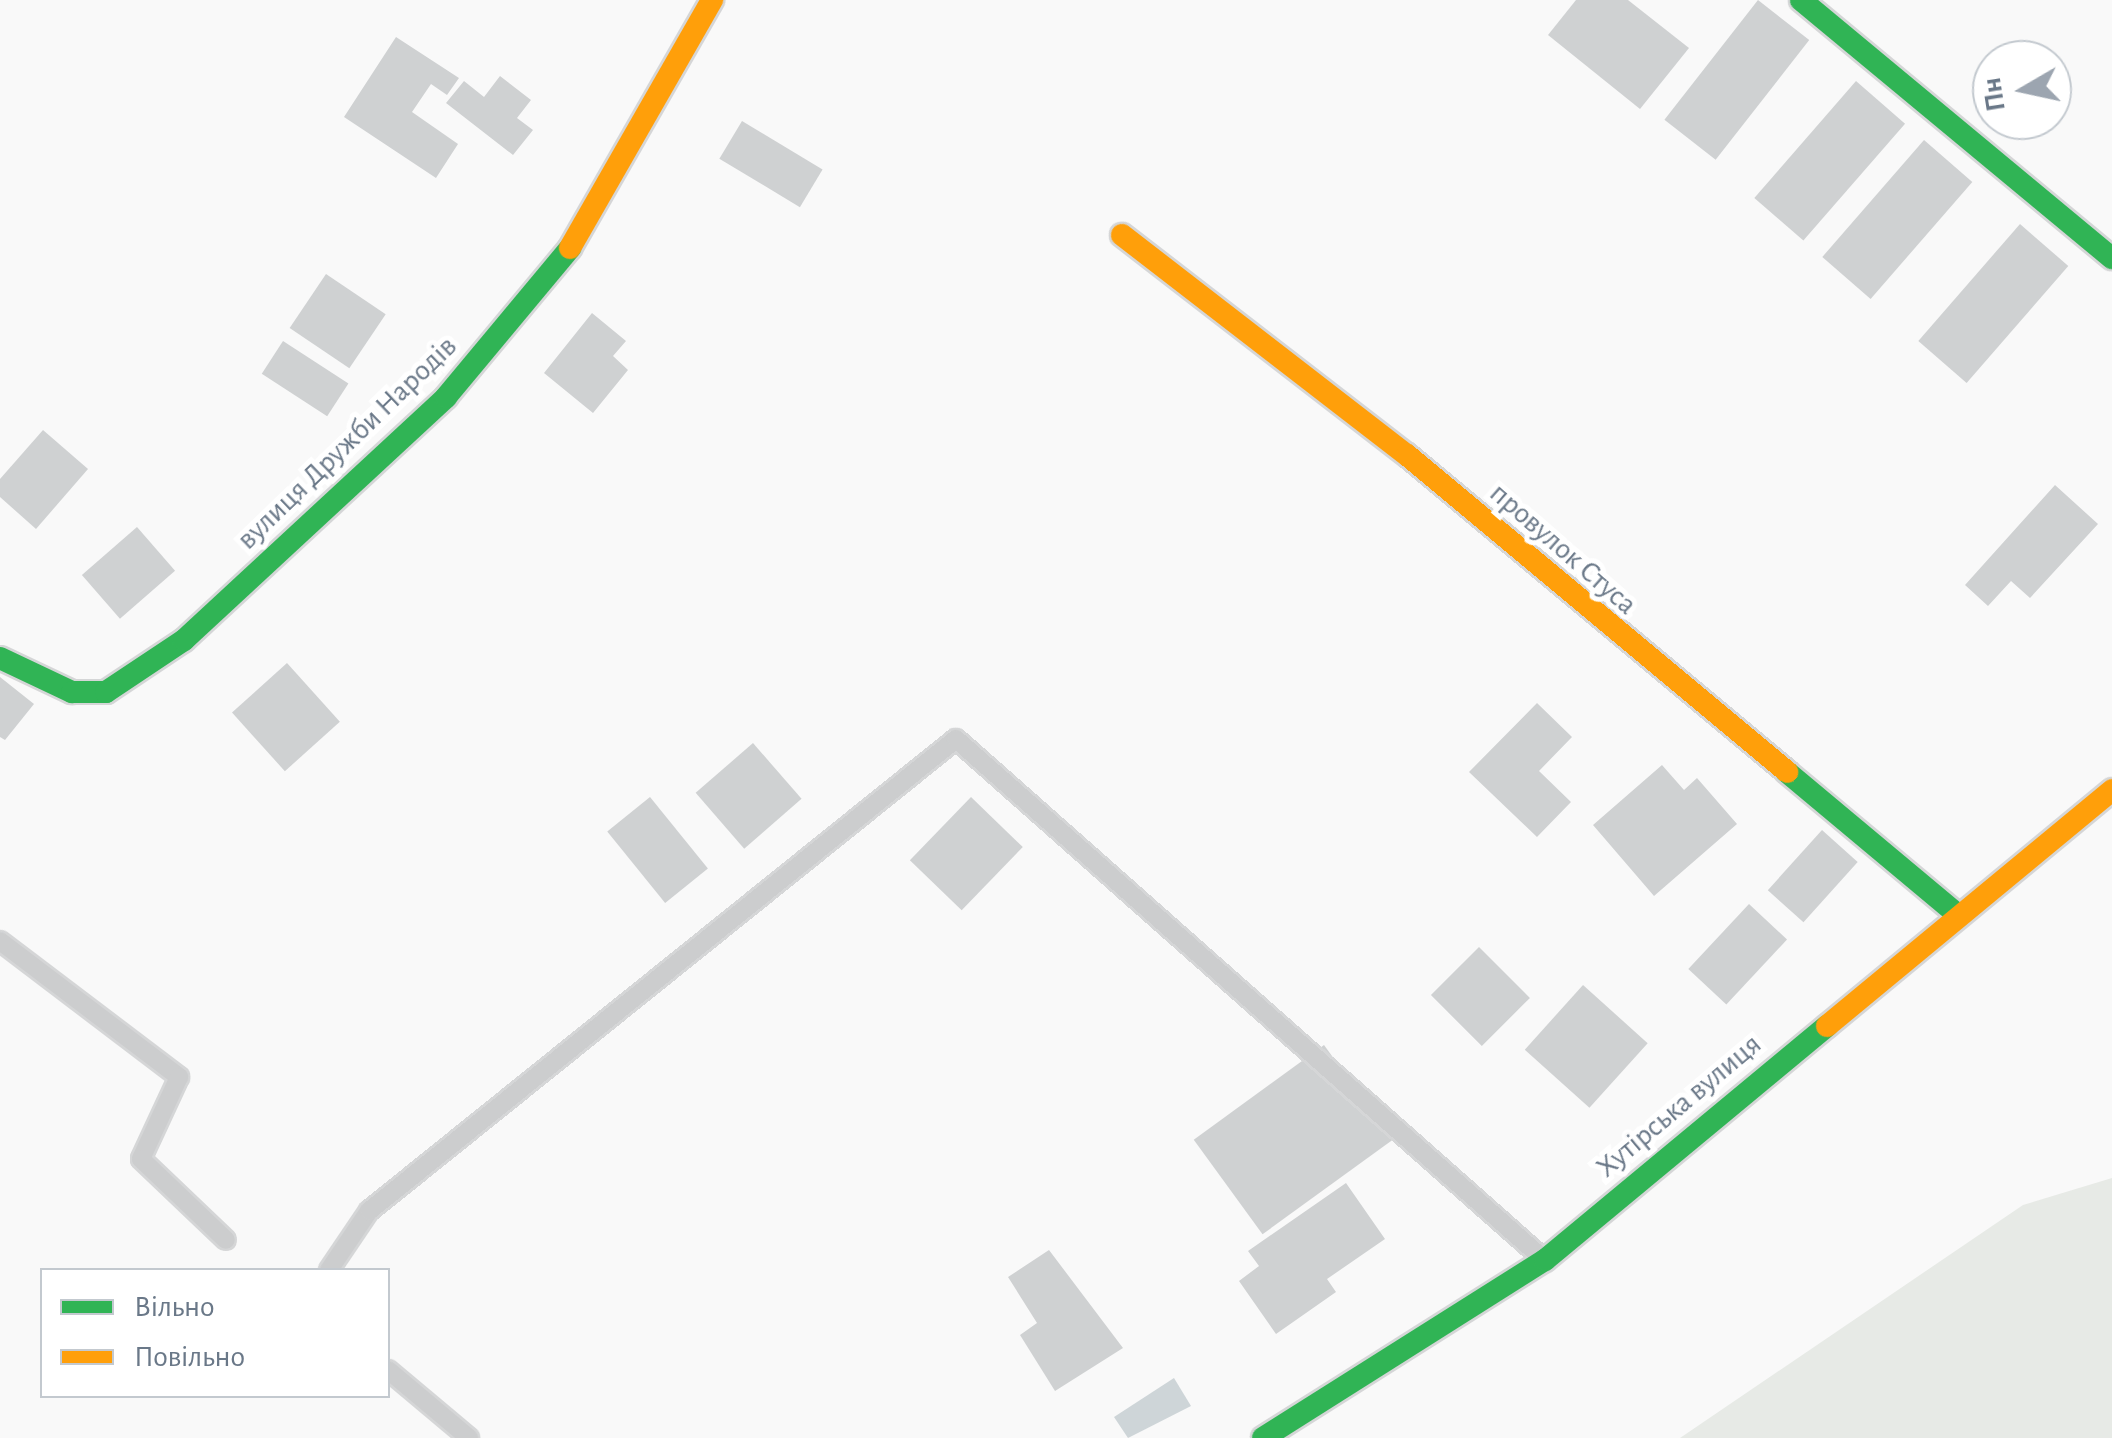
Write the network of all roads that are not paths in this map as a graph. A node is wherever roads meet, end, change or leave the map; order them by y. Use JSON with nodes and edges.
{"nodes":[{"id":1,"x":712,"y":0,"type":"edge"},
{"id":2,"x":1801,"y":0,"type":"edge"},
{"id":3,"x":1122,"y":235,"type":"dead end"},
{"id":4,"x":2112,"y":258,"type":"edge"},
{"id":5,"x":0,"y":658,"type":"edge"},
{"id":6,"x":2112,"y":790,"type":"edge"},
{"id":7,"x":1959,"y":916,"type":"junction"},
{"id":8,"x":0,"y":941,"type":"edge"},
{"id":9,"x":226,"y":1240,"type":"dead end"},
{"id":10,"x":1545,"y":1260,"type":"junction"},
{"id":11,"x":329,"y":1268,"type":"edge"},
{"id":12,"x":390,"y":1372,"type":"edge"},
{"id":13,"x":468,"y":1438,"type":"edge"},
{"id":14,"x":1263,"y":1438,"type":"edge"}],
"edges":[{"from":1,"to":5,"type":"street","name":"вулиця Дружби Народів"},
{"from":2,"to":4,"type":"street"},
{"from":3,"to":7,"type":"street","name":"провулок Стуса"},
{"from":6,"to":7,"type":"street","name":"Хутірська вулиця"},
{"from":7,"to":10,"type":"street","name":"Хутірська вулиця"},
{"from":8,"to":9,"type":"lane"},
{"from":10,"to":11,"type":"lane"},
{"from":10,"to":14,"type":"street","name":"Хутірська вулиця"},
{"from":12,"to":13,"type":"lane"}]}
